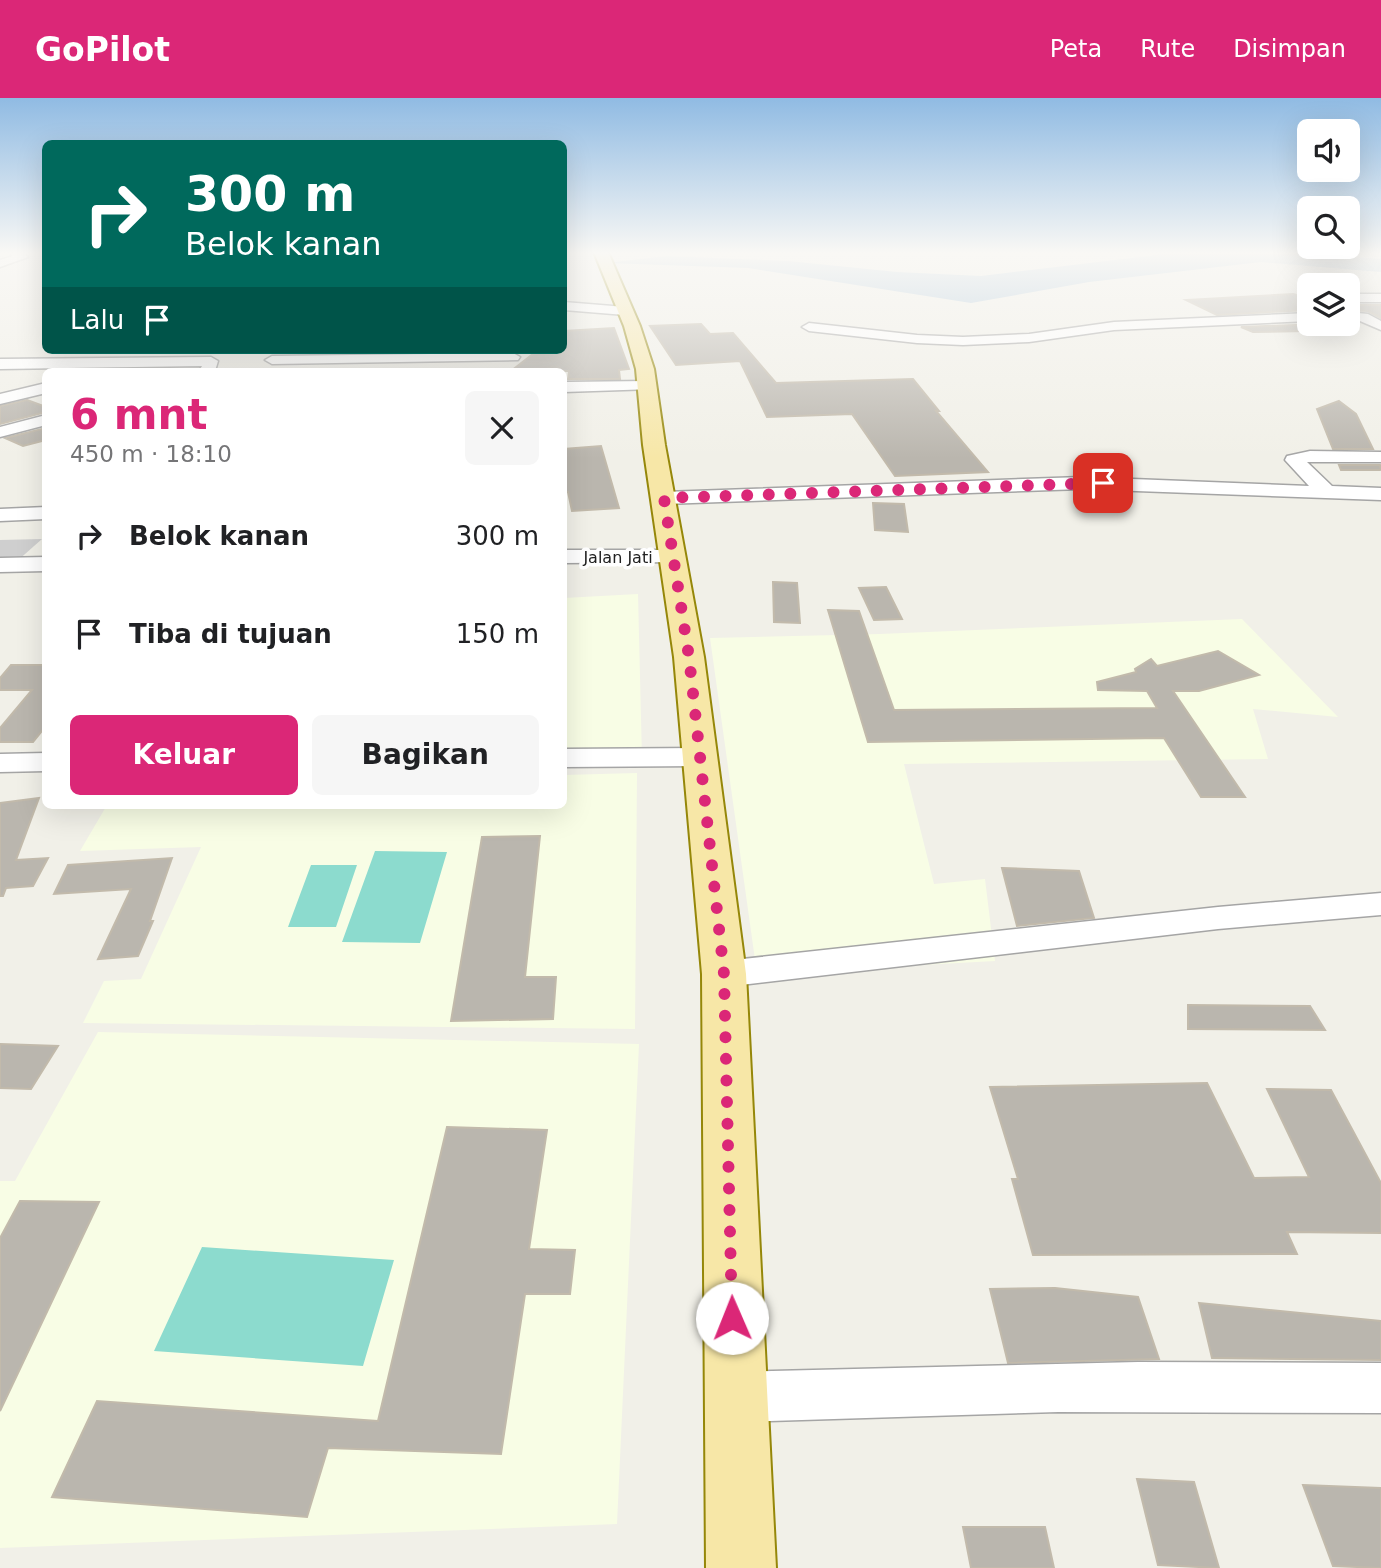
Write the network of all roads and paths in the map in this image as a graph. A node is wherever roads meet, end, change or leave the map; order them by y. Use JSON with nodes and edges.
{"nodes":[{"id":1,"x":628,"y":321,"type":"edge"},
{"id":2,"x":1231,"y":321,"type":"edge"},
{"id":3,"x":809,"y":327,"type":"dead end"},
{"id":4,"x":271,"y":361,"type":"edge"},
{"id":5,"x":150,"y":362,"type":"junction"},
{"id":6,"x":512,"y":362,"type":"edge"},
{"id":7,"x":0,"y":364,"type":"edge"},
{"id":8,"x":74,"y":364,"type":"junction"},
{"id":9,"x":209,"y":366,"type":"edge"},
{"id":10,"x":57,"y":368,"type":"edge"},
{"id":11,"x":125,"y":368,"type":"edge"},
{"id":12,"x":495,"y":368,"type":"edge"},
{"id":13,"x":42,"y":372,"type":"edge"},
{"id":14,"x":12,"y":379,"type":"dead end"},
{"id":15,"x":647,"y":386,"type":"junction"},
{"id":16,"x":567,"y":387,"type":"edge"},
{"id":17,"x":42,"y":389,"type":"edge"},
{"id":18,"x":0,"y":399,"type":"edge"},
{"id":19,"x":42,"y":421,"type":"edge"},
{"id":20,"x":0,"y":432,"type":"edge"},
{"id":21,"x":1381,"y":457,"type":"edge"},
{"id":22,"x":1327,"y":492,"type":"junction"},
{"id":23,"x":1381,"y":495,"type":"edge"},
{"id":24,"x":664,"y":498,"type":"junction"},
{"id":25,"x":42,"y":513,"type":"edge"},
{"id":26,"x":0,"y":515,"type":"edge"},
{"id":27,"x":567,"y":557,"type":"edge"},
{"id":28,"x":672,"y":557,"type":"junction"},
{"id":29,"x":42,"y":564,"type":"edge"},
{"id":30,"x":0,"y":565,"type":"edge"},
{"id":31,"x":699,"y":757,"type":"junction"},
{"id":32,"x":567,"y":758,"type":"edge"},
{"id":33,"x":42,"y":762,"type":"edge"},
{"id":34,"x":0,"y":763,"type":"edge"},
{"id":35,"x":1381,"y":904,"type":"edge"},
{"id":36,"x":724,"y":974,"type":"junction"},
{"id":37,"x":1381,"y":1388,"type":"edge"},
{"id":38,"x":734,"y":1397,"type":"junction"},
{"id":39,"x":741,"y":1568,"type":"edge"}],
"edges":[{"from":1,"to":15,"type":"main road"},
{"from":2,"to":3,"type":"street"},
{"from":4,"to":6,"type":"street"},
{"from":5,"to":8,"type":"street"},
{"from":5,"to":9,"type":"street"},
{"from":5,"to":11,"type":"street"},
{"from":6,"to":12,"type":"street"},
{"from":7,"to":8,"type":"street"},
{"from":8,"to":10,"type":"street"},
{"from":13,"to":14,"type":"street"},
{"from":15,"to":16,"type":"street"},
{"from":15,"to":24,"type":"main road"},
{"from":17,"to":18,"type":"street"},
{"from":19,"to":20,"type":"street"},
{"from":21,"to":22,"type":"street"},
{"from":22,"to":23,"type":"street"},
{"from":22,"to":24,"type":"street"},
{"from":24,"to":28,"type":"main road"},
{"from":25,"to":26,"type":"street"},
{"from":27,"to":28,"type":"street","name":"Jalan Jati"},
{"from":28,"to":31,"type":"main road"},
{"from":29,"to":30,"type":"street"},
{"from":31,"to":32,"type":"street"},
{"from":31,"to":36,"type":"main road"},
{"from":33,"to":34,"type":"street"},
{"from":35,"to":36,"type":"street"},
{"from":36,"to":38,"type":"main road"},
{"from":37,"to":38,"type":"street"},
{"from":38,"to":39,"type":"main road"}]}
